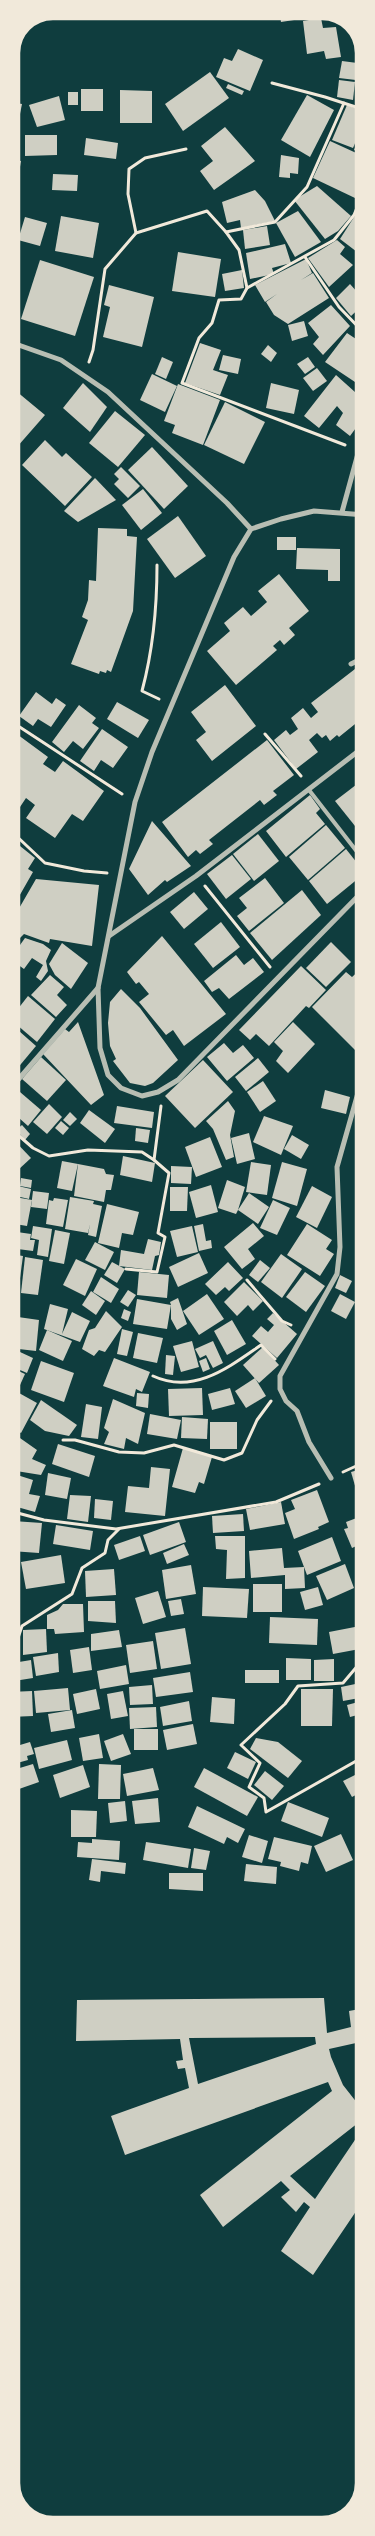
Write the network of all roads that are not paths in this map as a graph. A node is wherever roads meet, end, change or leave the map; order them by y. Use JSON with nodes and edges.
{"nodes":[{"id":1,"x":19,"y":345,"type":"edge"},
{"id":2,"x":356,"y":458,"type":"edge"},
{"id":3,"x":342,"y":512,"type":"junction"},
{"id":4,"x":356,"y":514,"type":"edge"},
{"id":5,"x":251,"y":529,"type":"junction"},
{"id":6,"x":356,"y":662,"type":"edge"},
{"id":7,"x":351,"y":664,"type":"dead end"},
{"id":8,"x":356,"y":753,"type":"edge"},
{"id":9,"x":310,"y":789,"type":"junction"},
{"id":10,"x":356,"y":850,"type":"edge"},
{"id":11,"x":356,"y":898,"type":"edge"},
{"id":12,"x":109,"y":936,"type":"junction"},
{"id":13,"x":98,"y":988,"type":"junction"},
{"id":14,"x":19,"y":1079,"type":"edge"},
{"id":15,"x":356,"y":1100,"type":"edge"},
{"id":16,"x":331,"y":1478,"type":"road end"}],
"edges":[{"from":1,"to":5,"type":"street"},
{"from":2,"to":3,"type":"street"},
{"from":3,"to":4,"type":"street"},
{"from":3,"to":5,"type":"street"},
{"from":5,"to":12,"type":"street"},
{"from":6,"to":7,"type":"street"},
{"from":8,"to":9,"type":"street"},
{"from":9,"to":10,"type":"lane"},
{"from":9,"to":12,"type":"street"},
{"from":11,"to":13,"type":"street"},
{"from":12,"to":13,"type":"street"},
{"from":13,"to":14,"type":"street"},
{"from":15,"to":16,"type":"street"}]}
